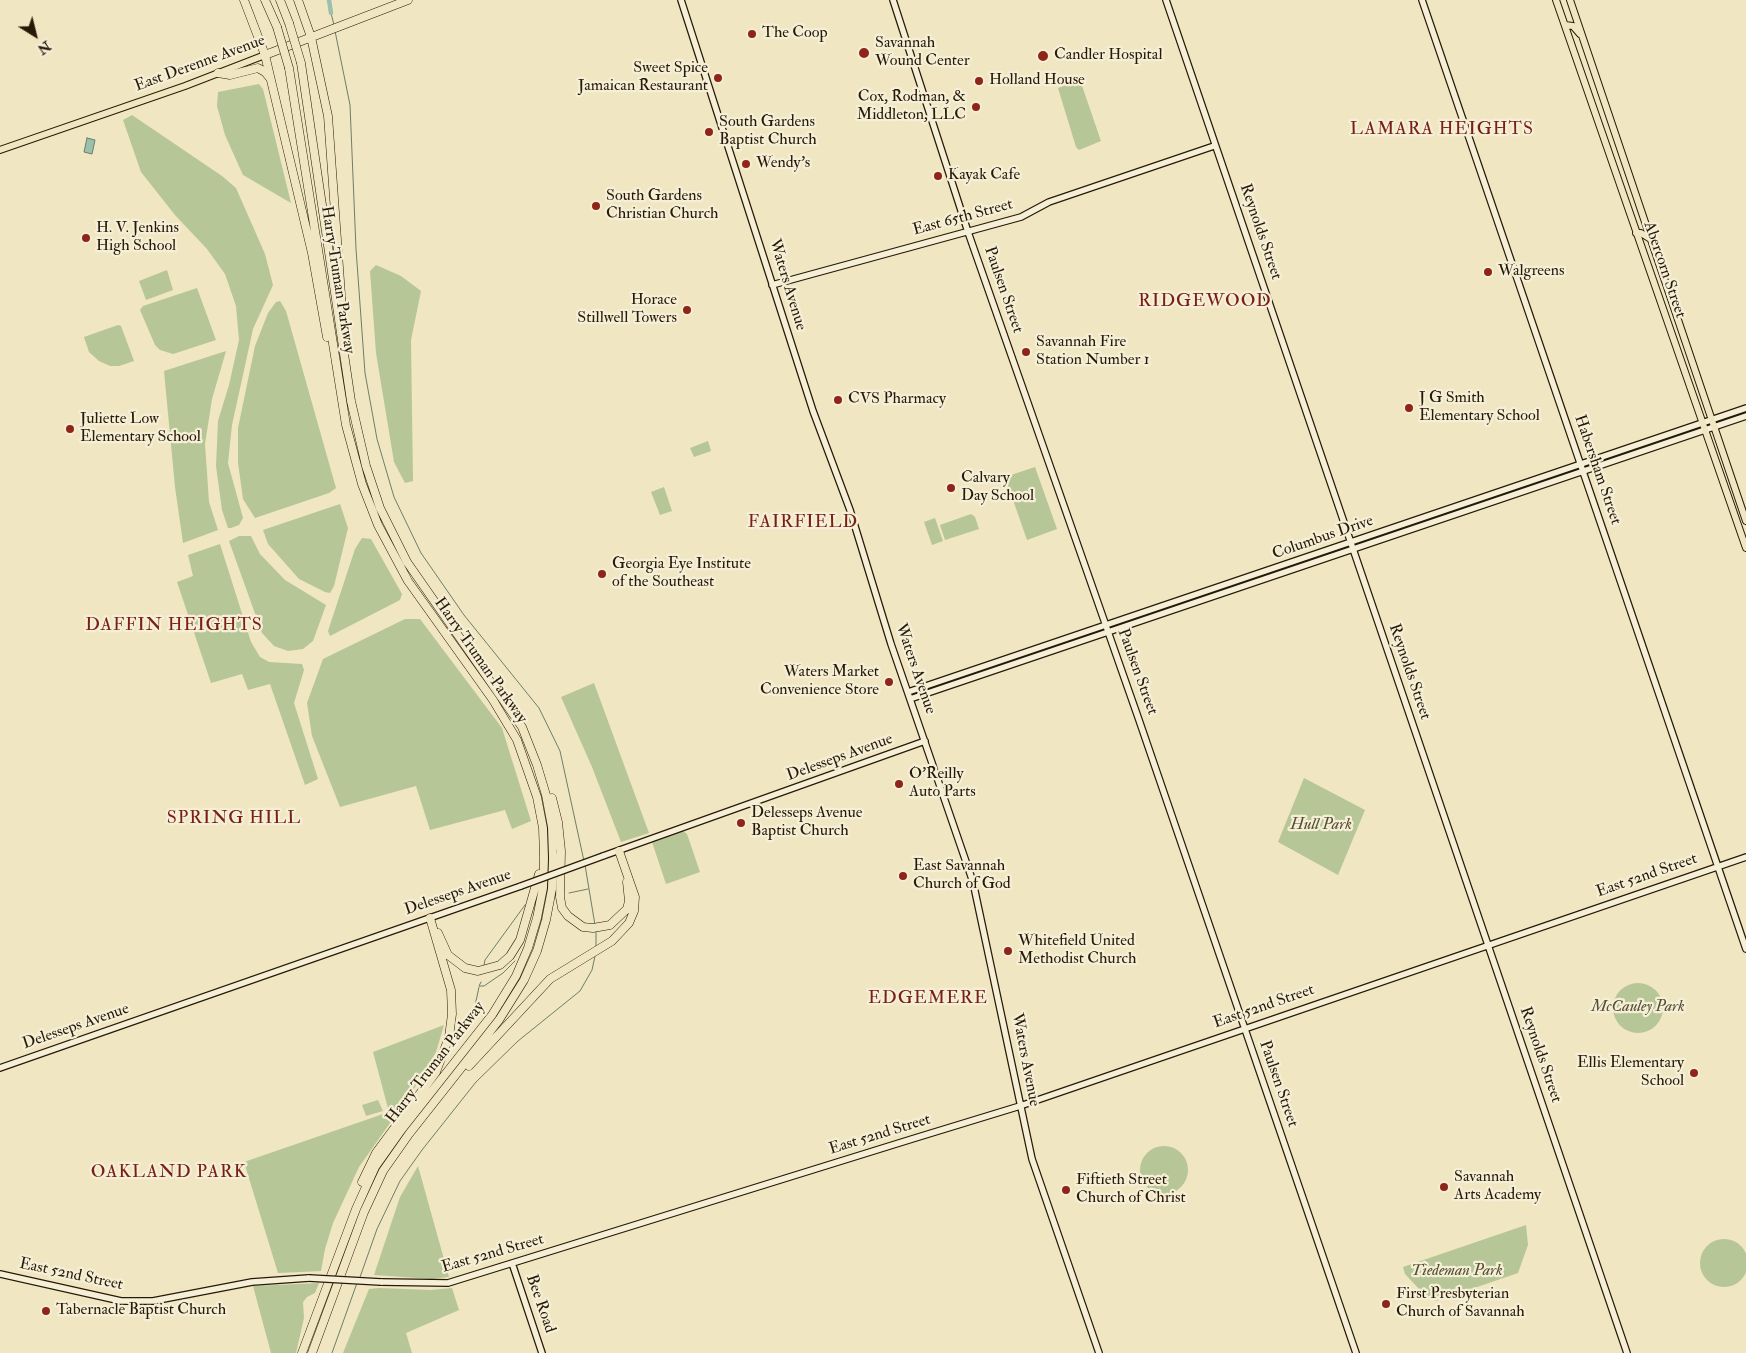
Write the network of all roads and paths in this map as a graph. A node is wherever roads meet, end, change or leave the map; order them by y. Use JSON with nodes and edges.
{"nodes":[{"id":1,"x":244,"y":0,"type":"edge"},
{"id":2,"x":265,"y":0,"type":"edge"},
{"id":3,"x":280,"y":0,"type":"edge"},
{"id":4,"x":298,"y":0,"type":"edge"},
{"id":5,"x":408,"y":0,"type":"edge"},
{"id":6,"x":681,"y":0,"type":"edge"},
{"id":7,"x":893,"y":0,"type":"edge"},
{"id":8,"x":1166,"y":0,"type":"edge"},
{"id":9,"x":1422,"y":0,"type":"edge"},
{"id":10,"x":1570,"y":0,"type":"edge"},
{"id":11,"x":1557,"y":3,"type":"edge"},
{"id":12,"x":1578,"y":21,"type":"junction"},
{"id":13,"x":1565,"y":25,"type":"junction"},
{"id":14,"x":311,"y":37,"type":"junction"},
{"id":15,"x":1583,"y":37,"type":"junction"},
{"id":16,"x":265,"y":55,"type":"junction"},
{"id":17,"x":218,"y":73,"type":"junction"},
{"id":18,"x":270,"y":79,"type":"junction"},
{"id":19,"x":1214,"y":146,"type":"junction"},
{"id":20,"x":0,"y":150,"type":"edge"},
{"id":21,"x":1631,"y":218,"type":"junction"},
{"id":22,"x":1648,"y":229,"type":"junction"},
{"id":23,"x":968,"y":232,"type":"junction"},
{"id":24,"x":1636,"y":233,"type":"junction"},
{"id":25,"x":1652,"y":240,"type":"junction"},
{"id":26,"x":772,"y":285,"type":"junction"},
{"id":27,"x":346,"y":368,"type":"junction"},
{"id":28,"x":1746,"y":408,"type":"edge"},
{"id":29,"x":1746,"y":416,"type":"edge"},
{"id":30,"x":1711,"y":420,"type":"junction"},
{"id":31,"x":1702,"y":423,"type":"junction"},
{"id":32,"x":1713,"y":428,"type":"junction"},
{"id":33,"x":1705,"y":430,"type":"junction"},
{"id":34,"x":1581,"y":464,"type":"junction"},
{"id":35,"x":357,"y":469,"type":"junction"},
{"id":36,"x":1584,"y":472,"type":"junction"},
{"id":37,"x":1746,"y":521,"type":"edge"},
{"id":38,"x":1350,"y":542,"type":"junction"},
{"id":39,"x":1746,"y":548,"type":"edge"},
{"id":40,"x":1354,"y":551,"type":"junction"},
{"id":41,"x":1107,"y":629,"type":"junction"},
{"id":42,"x":908,"y":692,"type":"junction"},
{"id":43,"x":910,"y":699,"type":"junction"},
{"id":44,"x":522,"y":727,"type":"junction"},
{"id":45,"x":925,"y":741,"type":"junction"},
{"id":46,"x":543,"y":828,"type":"junction"},
{"id":47,"x":619,"y":851,"type":"junction"},
{"id":48,"x":1746,"y":857,"type":"edge"},
{"id":49,"x":1718,"y":866,"type":"junction"},
{"id":50,"x":430,"y":918,"type":"junction"},
{"id":51,"x":1488,"y":945,"type":"junction"},
{"id":52,"x":1746,"y":950,"type":"edge"},
{"id":53,"x":1244,"y":1029,"type":"junction"},
{"id":54,"x":0,"y":1068,"type":"edge"},
{"id":55,"x":1020,"y":1106,"type":"junction"},
{"id":56,"x":425,"y":1114,"type":"junction"},
{"id":57,"x":350,"y":1224,"type":"junction"},
{"id":58,"x":512,"y":1263,"type":"junction"},
{"id":59,"x":0,"y":1274,"type":"edge"},
{"id":60,"x":302,"y":1353,"type":"edge"},
{"id":61,"x":312,"y":1353,"type":"edge"},
{"id":62,"x":542,"y":1353,"type":"edge"},
{"id":63,"x":1099,"y":1353,"type":"edge"},
{"id":64,"x":1356,"y":1353,"type":"edge"},
{"id":65,"x":1627,"y":1353,"type":"edge"}],
"edges":[{"from":1,"to":16,"type":"highway"},
{"from":2,"to":35,"type":"highway","name":"Harry Truman Parkway","bridge":true},
{"from":3,"to":27,"type":"highway","name":"Harry Truman Parkway","bridge":true},
{"from":4,"to":14,"type":"highway"},
{"from":5,"to":14,"type":"highway","name":"East Derenne Avenue"},
{"from":6,"to":26,"type":"street","name":"Waters Avenue"},
{"from":7,"to":23,"type":"street","name":"Paulsen Street"},
{"from":8,"to":19,"type":"street","name":"Reynolds Street"},
{"from":9,"to":34,"type":"street","name":"Habersham Street"},
{"from":10,"to":12,"type":"main road","name":"Abercorn Street"},
{"from":11,"to":12,"type":"main road"},
{"from":11,"to":13,"type":"main road","name":"Abercorn Street"},
{"from":12,"to":15,"type":"main road","name":"Abercorn Street"},
{"from":13,"to":15,"type":"main road"},
{"from":13,"to":21,"type":"main road","name":"Abercorn Street"},
{"from":14,"to":16,"type":"highway","name":"East Derenne Avenue"},
{"from":14,"to":27,"type":"highway"},
{"from":15,"to":22,"type":"main road","name":"Abercorn Street"},
{"from":16,"to":17,"type":"main road","name":"East Derenne Avenue"},
{"from":16,"to":18,"type":"highway"},
{"from":17,"to":18,"type":"highway"},
{"from":17,"to":20,"type":"main road","name":"East Derenne Avenue"},
{"from":18,"to":35,"type":"highway"},
{"from":19,"to":23,"type":"street","name":"East 65th Street"},
{"from":19,"to":38,"type":"street","name":"Reynolds Street"},
{"from":21,"to":22,"type":"main road"},
{"from":21,"to":24,"type":"main road","name":"Abercorn Street"},
{"from":22,"to":25,"type":"main road","name":"Abercorn Street"},
{"from":23,"to":26,"type":"street","name":"East 65th Street"},
{"from":23,"to":41,"type":"street","name":"Paulsen Street"},
{"from":24,"to":25,"type":"main road"},
{"from":24,"to":31,"type":"main road","name":"Abercorn Street"},
{"from":25,"to":30,"type":"main road","name":"Abercorn Street"},
{"from":26,"to":42,"type":"street","name":"Waters Avenue"},
{"from":27,"to":44,"type":"highway","name":"Harry Truman Parkway"},
{"from":28,"to":30,"type":"street","name":"Columbus Drive"},
{"from":29,"to":32,"type":"street","name":"Columbus Drive"},
{"from":30,"to":31,"type":"street","name":"Columbus Drive"},
{"from":30,"to":32,"type":"main road","name":"Abercorn Street"},
{"from":31,"to":33,"type":"main road","name":"Abercorn Street"},
{"from":31,"to":34,"type":"street","name":"Columbus Drive"},
{"from":32,"to":33,"type":"street","name":"Columbus Drive"},
{"from":32,"to":37,"type":"main road","name":"Abercorn Street"},
{"from":33,"to":36,"type":"street","name":"Columbus Drive"},
{"from":33,"to":39,"type":"main road","name":"Abercorn Street"},
{"from":34,"to":36,"type":"street","name":"Habersham Street"},
{"from":34,"to":38,"type":"street","name":"Columbus Drive"},
{"from":35,"to":46,"type":"highway","name":"Harry Truman Parkway"},
{"from":36,"to":40,"type":"street","name":"Columbus Drive"},
{"from":36,"to":49,"type":"street","name":"Habersham Street"},
{"from":38,"to":40,"type":"street","name":"Reynolds Street"},
{"from":38,"to":41,"type":"street","name":"Columbus Drive"},
{"from":40,"to":41,"type":"street","name":"Columbus Drive"},
{"from":40,"to":51,"type":"street","name":"Reynolds Street"},
{"from":41,"to":42,"type":"street","name":"Columbus Drive"},
{"from":41,"to":43,"type":"street","name":"Columbus Drive"},
{"from":41,"to":53,"type":"street","name":"Paulsen Street"},
{"from":42,"to":43,"type":"street","name":"Waters Avenue"},
{"from":43,"to":45,"type":"street","name":"Waters Avenue"},
{"from":44,"to":47,"type":"highway"},
{"from":44,"to":56,"type":"highway","name":"Harry Truman Parkway"},
{"from":45,"to":47,"type":"street","name":"Delesseps Avenue"},
{"from":45,"to":55,"type":"street","name":"Waters Avenue"},
{"from":46,"to":50,"type":"highway"},
{"from":46,"to":57,"type":"highway","name":"Harry Truman Parkway"},
{"from":47,"to":50,"type":"street","name":"Delesseps Avenue","bridge":true},
{"from":47,"to":56,"type":"highway"},
{"from":48,"to":49,"type":"street","name":"East 52nd Street"},
{"from":49,"to":51,"type":"street","name":"East 52nd Street"},
{"from":49,"to":52,"type":"street","name":"Habersham Street"},
{"from":50,"to":54,"type":"street","name":"Delesseps Avenue"},
{"from":50,"to":57,"type":"highway"},
{"from":51,"to":53,"type":"street","name":"East 52nd Street"},
{"from":51,"to":65,"type":"street","name":"Reynolds Street"},
{"from":53,"to":55,"type":"street","name":"East 52nd Street"},
{"from":53,"to":64,"type":"street","name":"Paulsen Street"},
{"from":55,"to":58,"type":"street","name":"East 52nd Street"},
{"from":55,"to":63,"type":"street","name":"Waters Avenue"},
{"from":56,"to":61,"type":"highway","name":"Harry Truman Parkway"},
{"from":57,"to":60,"type":"highway","name":"Harry Truman Parkway"},
{"from":58,"to":59,"type":"street","name":"East 52nd Street","bridge":true},
{"from":58,"to":62,"type":"street","name":"Bee Road"}]}
